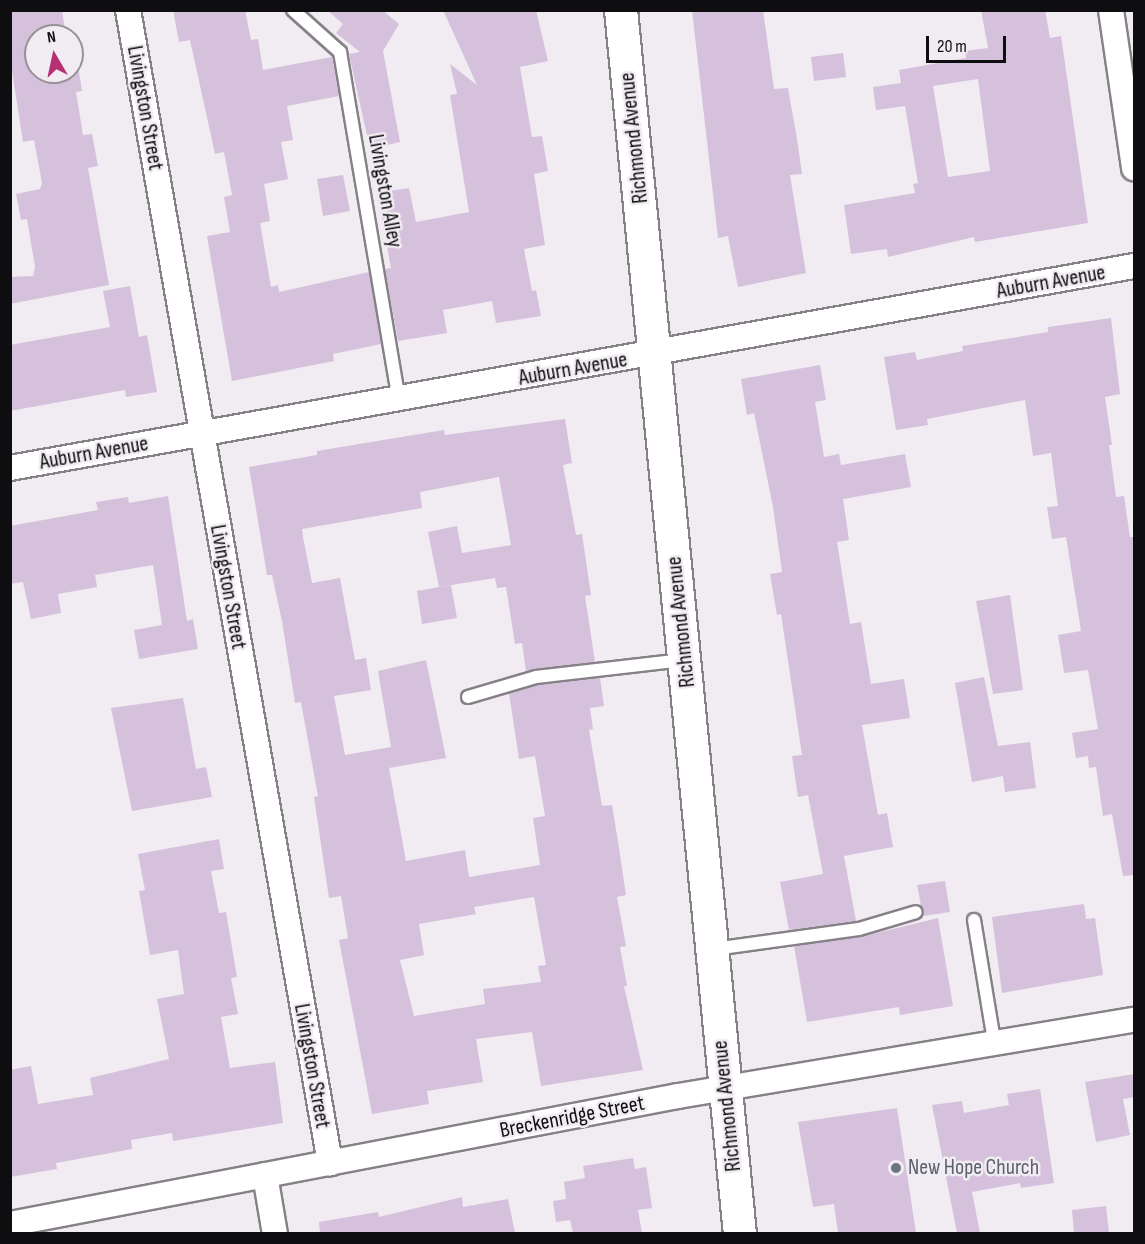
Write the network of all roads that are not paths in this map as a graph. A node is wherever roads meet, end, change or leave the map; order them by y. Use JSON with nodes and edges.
{"nodes":[{"id":1,"x":128,"y":10,"type":"edge"},
{"id":2,"x":293,"y":10,"type":"edge"},
{"id":3,"x":621,"y":10,"type":"edge"},
{"id":4,"x":1111,"y":10,"type":"edge"},
{"id":5,"x":1134,"y":168,"type":"edge"},
{"id":6,"x":1134,"y":266,"type":"edge"},
{"id":7,"x":655,"y":354,"type":"junction"},
{"id":8,"x":399,"y":399,"type":"junction"},
{"id":9,"x":202,"y":434,"type":"junction"},
{"id":10,"x":10,"y":468,"type":"edge"},
{"id":11,"x":685,"y":660,"type":"junction"},
{"id":12,"x":468,"y":697,"type":"dead end"},
{"id":13,"x":916,"y":912,"type":"dead end"},
{"id":14,"x":974,"y":920,"type":"dead end"},
{"id":15,"x":713,"y":950,"type":"junction"},
{"id":16,"x":1134,"y":1020,"type":"edge"},
{"id":17,"x":994,"y":1041,"type":"junction"},
{"id":18,"x":724,"y":1088,"type":"junction"},
{"id":19,"x":330,"y":1164,"type":"junction"},
{"id":20,"x":265,"y":1175,"type":"junction"},
{"id":21,"x":10,"y":1224,"type":"edge"},
{"id":22,"x":275,"y":1233,"type":"edge"},
{"id":23,"x":740,"y":1233,"type":"edge"}],
"edges":[{"from":1,"to":9,"type":"street","name":"Livingston Street"},
{"from":2,"to":8,"type":"lane","name":"Livingston Alley"},
{"from":3,"to":7,"type":"street","name":"Richmond Avenue"},
{"from":4,"to":5,"type":"street"},
{"from":6,"to":7,"type":"street","name":"Auburn Avenue"},
{"from":7,"to":8,"type":"street","name":"Auburn Avenue"},
{"from":7,"to":11,"type":"street","name":"Richmond Avenue"},
{"from":8,"to":9,"type":"street","name":"Auburn Avenue"},
{"from":9,"to":10,"type":"street","name":"Auburn Avenue"},
{"from":9,"to":19,"type":"street","name":"Livingston Street"},
{"from":11,"to":12,"type":"lane"},
{"from":11,"to":15,"type":"street","name":"Richmond Avenue"},
{"from":13,"to":15,"type":"lane"},
{"from":14,"to":17,"type":"lane"},
{"from":15,"to":18,"type":"street","name":"Richmond Avenue"},
{"from":16,"to":17,"type":"street","name":"Breckenridge Street"},
{"from":17,"to":18,"type":"street","name":"Breckenridge Street"},
{"from":18,"to":19,"type":"street","name":"Breckenridge Street"},
{"from":18,"to":23,"type":"street","name":"Richmond Avenue"},
{"from":19,"to":20,"type":"street","name":"Breckenridge Street"},
{"from":20,"to":21,"type":"street","name":"Breckenridge Street"},
{"from":20,"to":22,"type":"street"}]}
